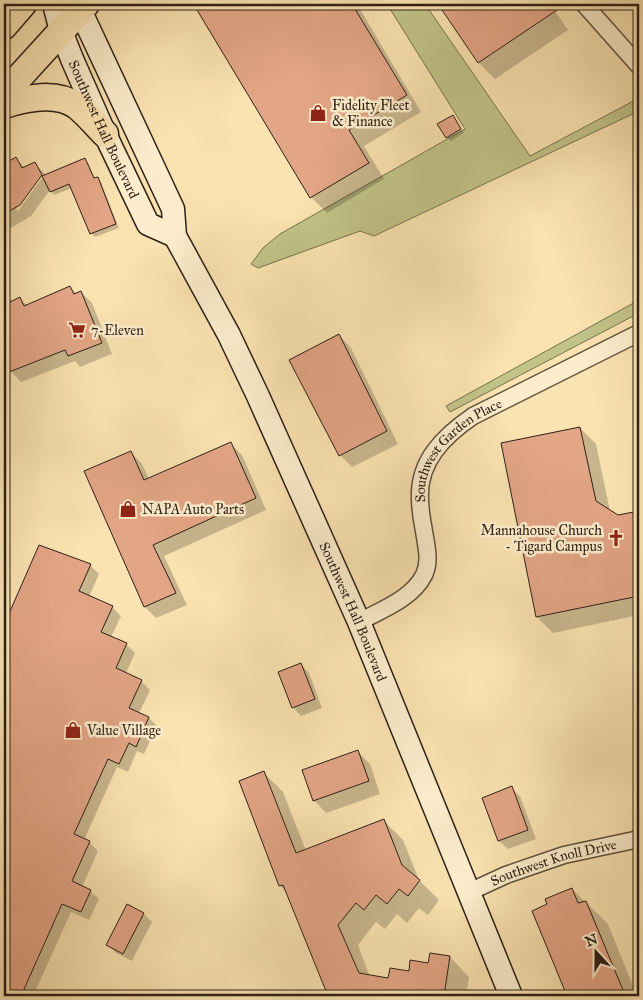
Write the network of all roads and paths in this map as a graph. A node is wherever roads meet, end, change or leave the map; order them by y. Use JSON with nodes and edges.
{"nodes":[{"id":1,"x":24,"y":4,"type":"edge"},
{"id":2,"x":54,"y":4,"type":"edge"},
{"id":3,"x":584,"y":4,"type":"edge"},
{"id":4,"x":79,"y":6,"type":"edge"},
{"id":5,"x":4,"y":26,"type":"edge"},
{"id":6,"x":61,"y":31,"type":"junction"},
{"id":7,"x":639,"y":66,"type":"edge"},
{"id":8,"x":4,"y":94,"type":"edge"},
{"id":9,"x":4,"y":105,"type":"edge"},
{"id":10,"x":105,"y":134,"type":"junction"},
{"id":11,"x":175,"y":236,"type":"junction"},
{"id":12,"x":639,"y":333,"type":"edge"},
{"id":13,"x":359,"y":622,"type":"junction"},
{"id":14,"x":639,"y":839,"type":"edge"},
{"id":15,"x":469,"y":892,"type":"junction"},
{"id":16,"x":511,"y":996,"type":"edge"}],
"edges":[{"from":1,"to":5,"type":"highway"},
{"from":2,"to":6,"type":"main road","name":"Southwest Hall Boulevard"},
{"from":3,"to":7,"type":"street"},
{"from":4,"to":6,"type":"highway"},
{"from":4,"to":11,"type":"main road","name":"Southwest Hall Boulevard"},
{"from":6,"to":8,"type":"highway"},
{"from":6,"to":10,"type":"main road","name":"Southwest Hall Boulevard"},
{"from":9,"to":10,"type":"highway"},
{"from":10,"to":11,"type":"main road","name":"Southwest Hall Boulevard"},
{"from":11,"to":13,"type":"main road","name":"Southwest Hall Boulevard"},
{"from":12,"to":13,"type":"street","name":"Southwest Garden Place"},
{"from":13,"to":15,"type":"main road","name":"Southwest Hall Boulevard"},
{"from":14,"to":15,"type":"street","name":"Southwest Knoll Drive"},
{"from":15,"to":16,"type":"main road","name":"Southwest Hall Boulevard"}]}
